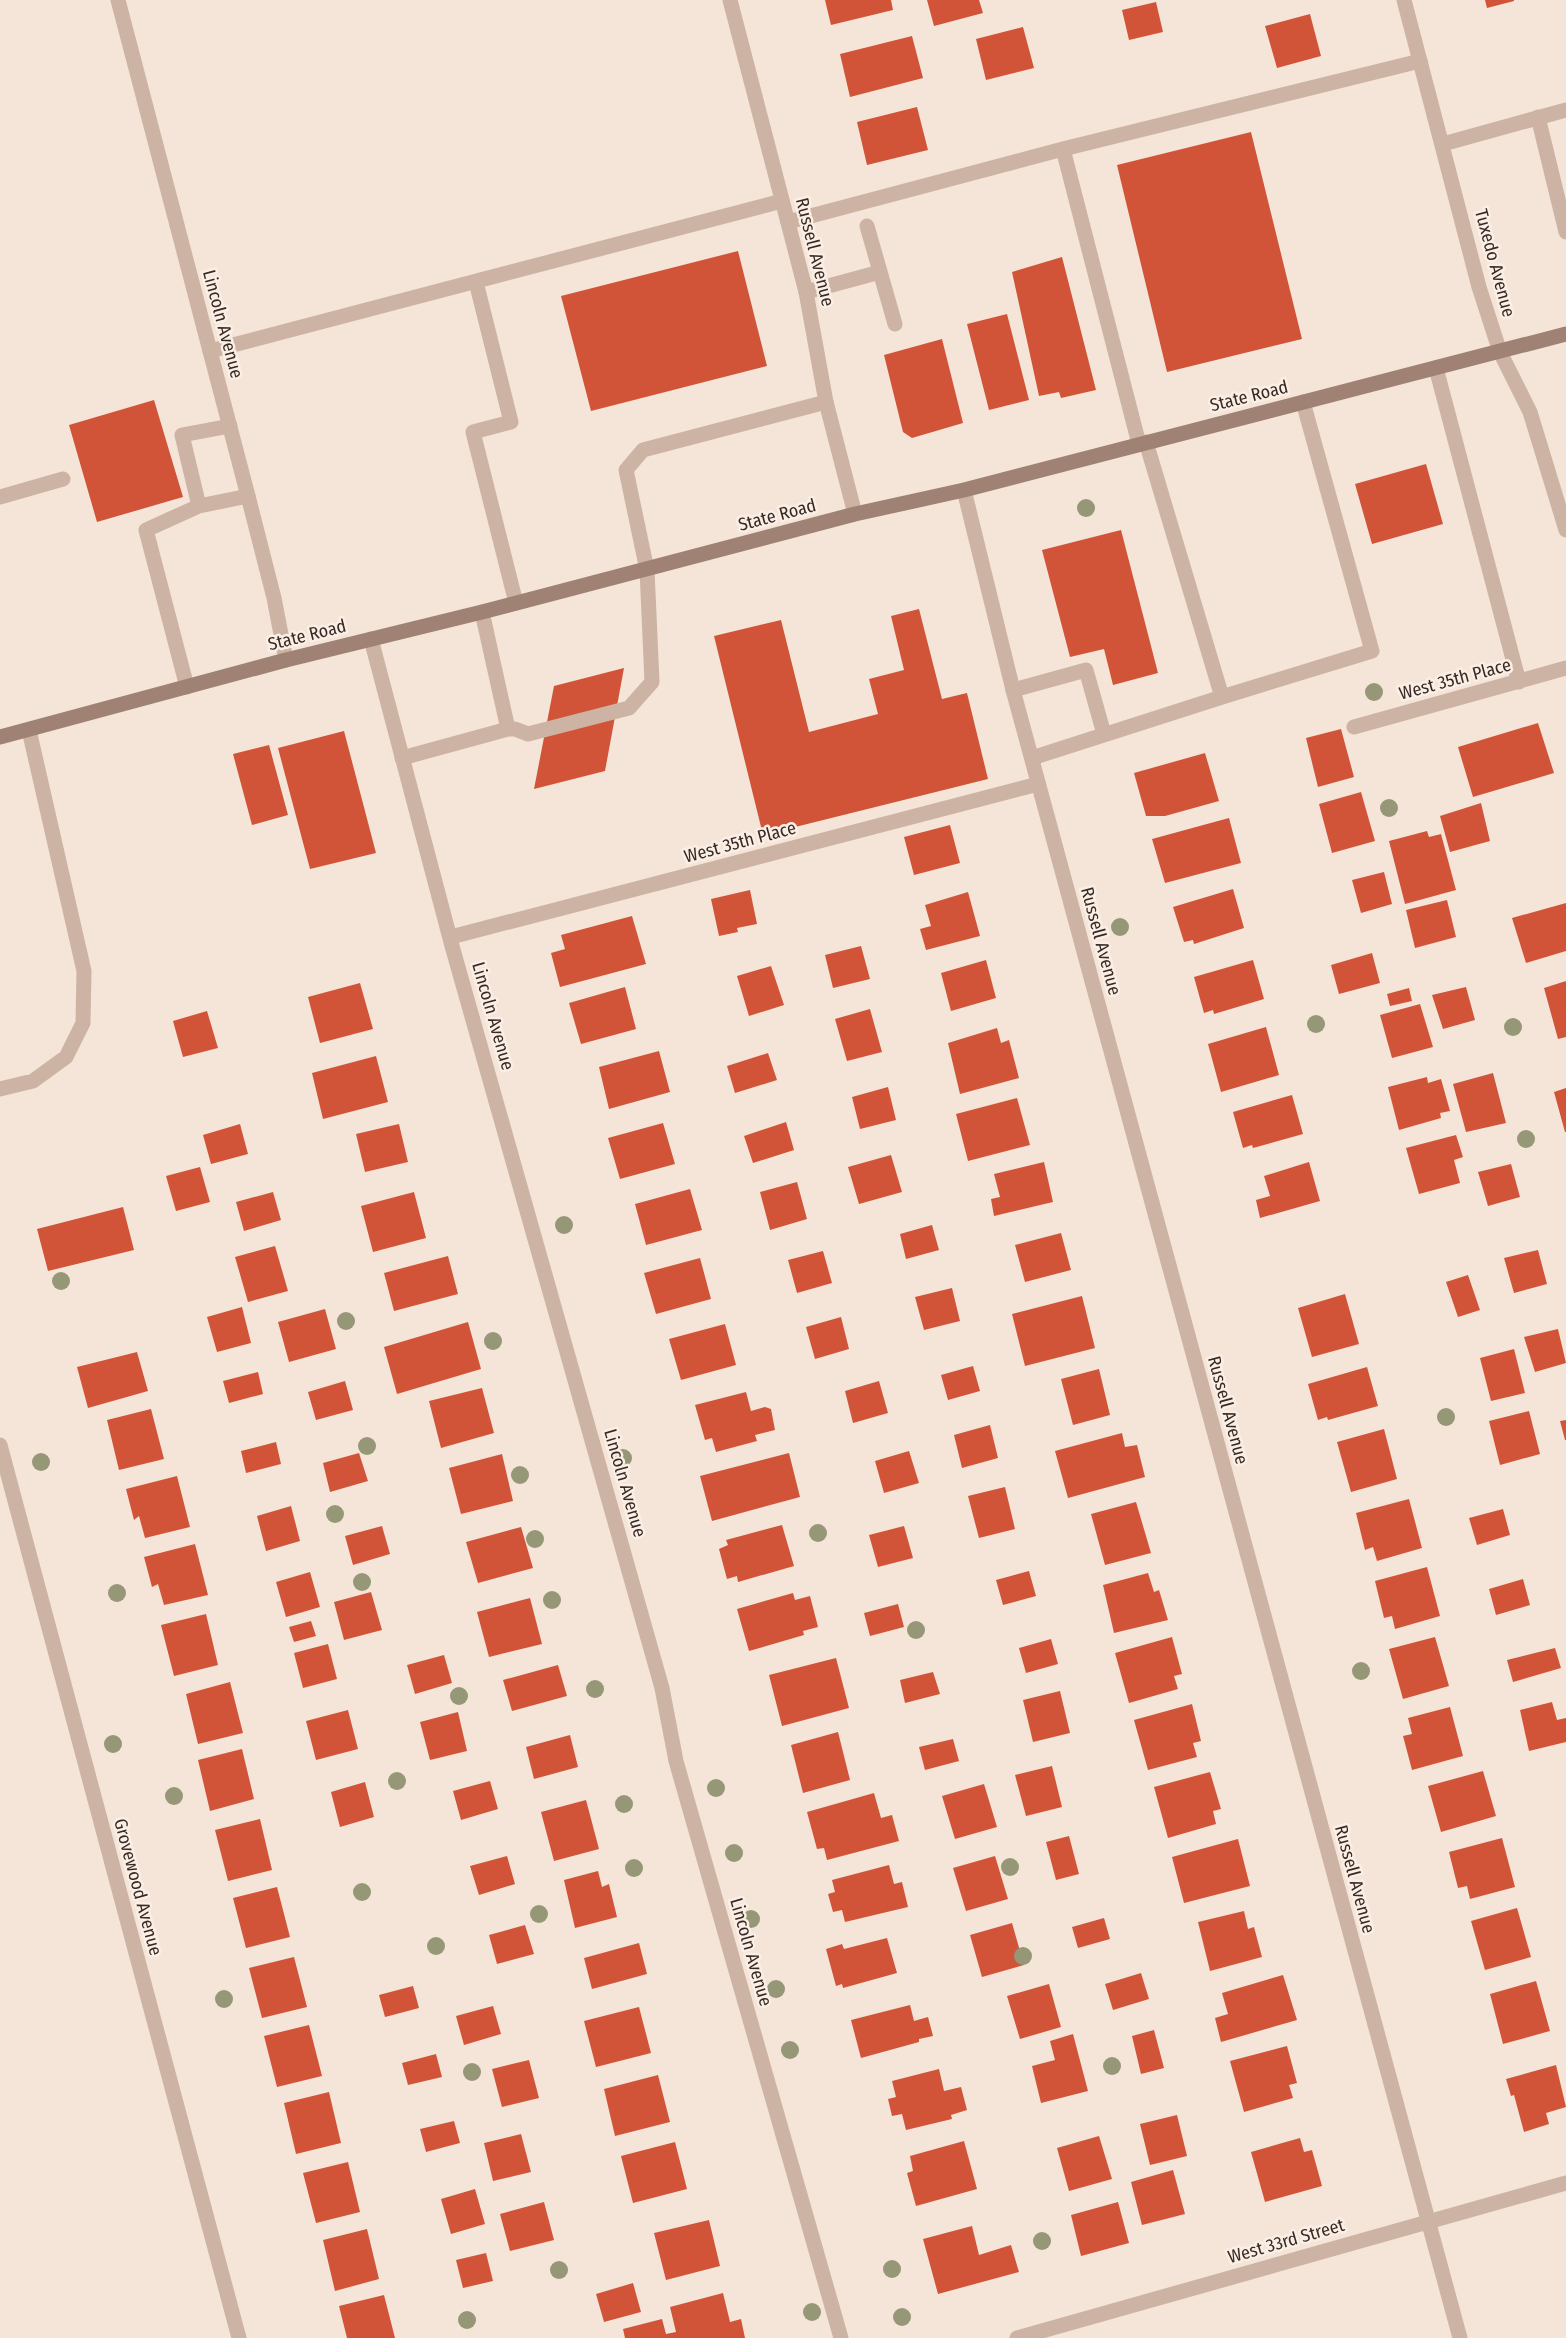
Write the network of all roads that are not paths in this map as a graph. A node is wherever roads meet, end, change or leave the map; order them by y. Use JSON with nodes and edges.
{"nodes":[{"id":1,"x":118,"y":0,"type":"edge"},
{"id":2,"x":730,"y":0,"type":"edge"},
{"id":3,"x":1404,"y":0,"type":"edge"},
{"id":4,"x":1420,"y":61,"type":"junction"},
{"id":5,"x":1566,"y":110,"type":"edge"},
{"id":6,"x":1538,"y":117,"type":"junction"},
{"id":7,"x":1443,"y":144,"type":"junction"},
{"id":8,"x":1063,"y":149,"type":"junction"},
{"id":9,"x":782,"y":201,"type":"junction"},
{"id":10,"x":788,"y":222,"type":"junction"},
{"id":11,"x":867,"y":226,"type":"dead end"},
{"id":12,"x":1566,"y":232,"type":"edge"},
{"id":13,"x":880,"y":272,"type":"junction"},
{"id":14,"x":476,"y":282,"type":"junction"},
{"id":15,"x":806,"y":292,"type":"junction"},
{"id":16,"x":895,"y":324,"type":"dead end"},
{"id":17,"x":1566,"y":334,"type":"edge"},
{"id":18,"x":210,"y":351,"type":"junction"},
{"id":19,"x":1500,"y":352,"type":"junction"},
{"id":20,"x":1436,"y":368,"type":"junction"},
{"id":21,"x":826,"y":402,"type":"junction"},
{"id":22,"x":1303,"y":402,"type":"junction"},
{"id":23,"x":230,"y":426,"type":"junction"},
{"id":24,"x":1143,"y":443,"type":"junction"},
{"id":25,"x":63,"y":479,"type":"dead end"},
{"id":26,"x":964,"y":490,"type":"junction"},
{"id":27,"x":248,"y":496,"type":"junction"},
{"id":28,"x":0,"y":497,"type":"edge"},
{"id":29,"x":199,"y":506,"type":"junction"},
{"id":30,"x":855,"y":514,"type":"junction"},
{"id":31,"x":1566,"y":530,"type":"edge"},
{"id":32,"x":646,"y":570,"type":"junction"},
{"id":33,"x":516,"y":603,"type":"junction"},
{"id":34,"x":482,"y":612,"type":"junction"},
{"id":35,"x":371,"y":639,"type":"junction"},
{"id":36,"x":286,"y":660,"type":"junction"},
{"id":37,"x":1566,"y":668,"type":"edge"},
{"id":38,"x":1519,"y":682,"type":"junction"},
{"id":39,"x":187,"y":687,"type":"junction"},
{"id":40,"x":1013,"y":690,"type":"junction"},
{"id":41,"x":1222,"y":697,"type":"junction"},
{"id":42,"x":1354,"y":727,"type":"dead end"},
{"id":43,"x":508,"y":729,"type":"junction"},
{"id":44,"x":29,"y":730,"type":"junction"},
{"id":45,"x":1104,"y":734,"type":"junction"},
{"id":46,"x":0,"y":738,"type":"edge"},
{"id":47,"x":402,"y":758,"type":"junction"},
{"id":48,"x":1032,"y":758,"type":"junction"},
{"id":49,"x":1038,"y":784,"type":"junction"},
{"id":50,"x":451,"y":937,"type":"junction"},
{"id":51,"x":0,"y":1089,"type":"edge"},
{"id":52,"x":0,"y":1445,"type":"edge"},
{"id":53,"x":1566,"y":2183,"type":"edge"},
{"id":54,"x":1428,"y":2221,"type":"junction"},
{"id":55,"x":239,"y":2338,"type":"edge"},
{"id":56,"x":841,"y":2338,"type":"edge"},
{"id":57,"x":1017,"y":2338,"type":"edge"},
{"id":58,"x":1460,"y":2338,"type":"edge"}],
"edges":[{"from":1,"to":18,"type":"street","name":"Lincoln Avenue"},
{"from":2,"to":9,"type":"street","name":"Russell Avenue"},
{"from":3,"to":4,"type":"street","name":"Tuxedo Avenue"},
{"from":4,"to":7,"type":"street","name":"Tuxedo Avenue"},
{"from":4,"to":8,"type":"street"},
{"from":5,"to":6,"type":"street"},
{"from":6,"to":7,"type":"street"},
{"from":6,"to":12,"type":"street"},
{"from":7,"to":19,"type":"street","name":"Tuxedo Avenue"},
{"from":8,"to":10,"type":"street"},
{"from":8,"to":24,"type":"street"},
{"from":9,"to":10,"type":"street","name":"Russell Avenue"},
{"from":9,"to":14,"type":"street"},
{"from":10,"to":15,"type":"street","name":"Russell Avenue"},
{"from":11,"to":13,"type":"street"},
{"from":13,"to":15,"type":"street"},
{"from":13,"to":16,"type":"street"},
{"from":14,"to":18,"type":"street"},
{"from":14,"to":33,"type":"street"},
{"from":15,"to":21,"type":"street","name":"Russell Avenue"},
{"from":17,"to":19,"type":"main road","name":"State Road"},
{"from":18,"to":23,"type":"street","name":"Lincoln Avenue"},
{"from":19,"to":20,"type":"main road","name":"State Road"},
{"from":19,"to":31,"type":"street","name":"Tuxedo Avenue"},
{"from":20,"to":22,"type":"main road","name":"State Road"},
{"from":20,"to":38,"type":"street"},
{"from":21,"to":30,"type":"street","name":"Russell Avenue"},
{"from":21,"to":32,"type":"street"},
{"from":22,"to":24,"type":"main road","name":"State Road"},
{"from":22,"to":41,"type":"street"},
{"from":23,"to":27,"type":"street","name":"Lincoln Avenue"},
{"from":23,"to":29,"type":"street"},
{"from":24,"to":26,"type":"main road","name":"State Road"},
{"from":24,"to":41,"type":"street"},
{"from":25,"to":28,"type":"street"},
{"from":26,"to":30,"type":"main road","name":"State Road"},
{"from":26,"to":40,"type":"street","name":"Russell Avenue"},
{"from":27,"to":29,"type":"street"},
{"from":27,"to":36,"type":"street","name":"Lincoln Avenue"},
{"from":29,"to":39,"type":"street"},
{"from":30,"to":32,"type":"main road","name":"State Road"},
{"from":32,"to":33,"type":"main road","name":"State Road"},
{"from":32,"to":43,"type":"street"},
{"from":33,"to":34,"type":"main road","name":"State Road"},
{"from":34,"to":35,"type":"main road","name":"State Road"},
{"from":34,"to":43,"type":"street"},
{"from":35,"to":36,"type":"main road","name":"State Road"},
{"from":35,"to":47,"type":"street","name":"Lincoln Avenue"},
{"from":36,"to":39,"type":"main road","name":"State Road"},
{"from":37,"to":38,"type":"street","name":"West 35th Place"},
{"from":38,"to":42,"type":"street","name":"West 35th Place"},
{"from":39,"to":44,"type":"main road","name":"State Road"},
{"from":40,"to":45,"type":"street"},
{"from":40,"to":48,"type":"street","name":"Russell Avenue"},
{"from":41,"to":45,"type":"street"},
{"from":43,"to":47,"type":"street"},
{"from":44,"to":46,"type":"main road","name":"State Road"},
{"from":44,"to":51,"type":"street"},
{"from":45,"to":48,"type":"street"},
{"from":47,"to":50,"type":"street","name":"Lincoln Avenue"},
{"from":48,"to":49,"type":"street","name":"Russell Avenue"},
{"from":49,"to":50,"type":"street","name":"West 35th Place"},
{"from":49,"to":54,"type":"street","name":"Russell Avenue"},
{"from":50,"to":56,"type":"street","name":"Lincoln Avenue"},
{"from":52,"to":55,"type":"street","name":"Grovewood Avenue"},
{"from":53,"to":54,"type":"street","name":"West 33rd Street"},
{"from":54,"to":57,"type":"street","name":"West 33rd Street"},
{"from":54,"to":58,"type":"street","name":"Russell Avenue"}]}
